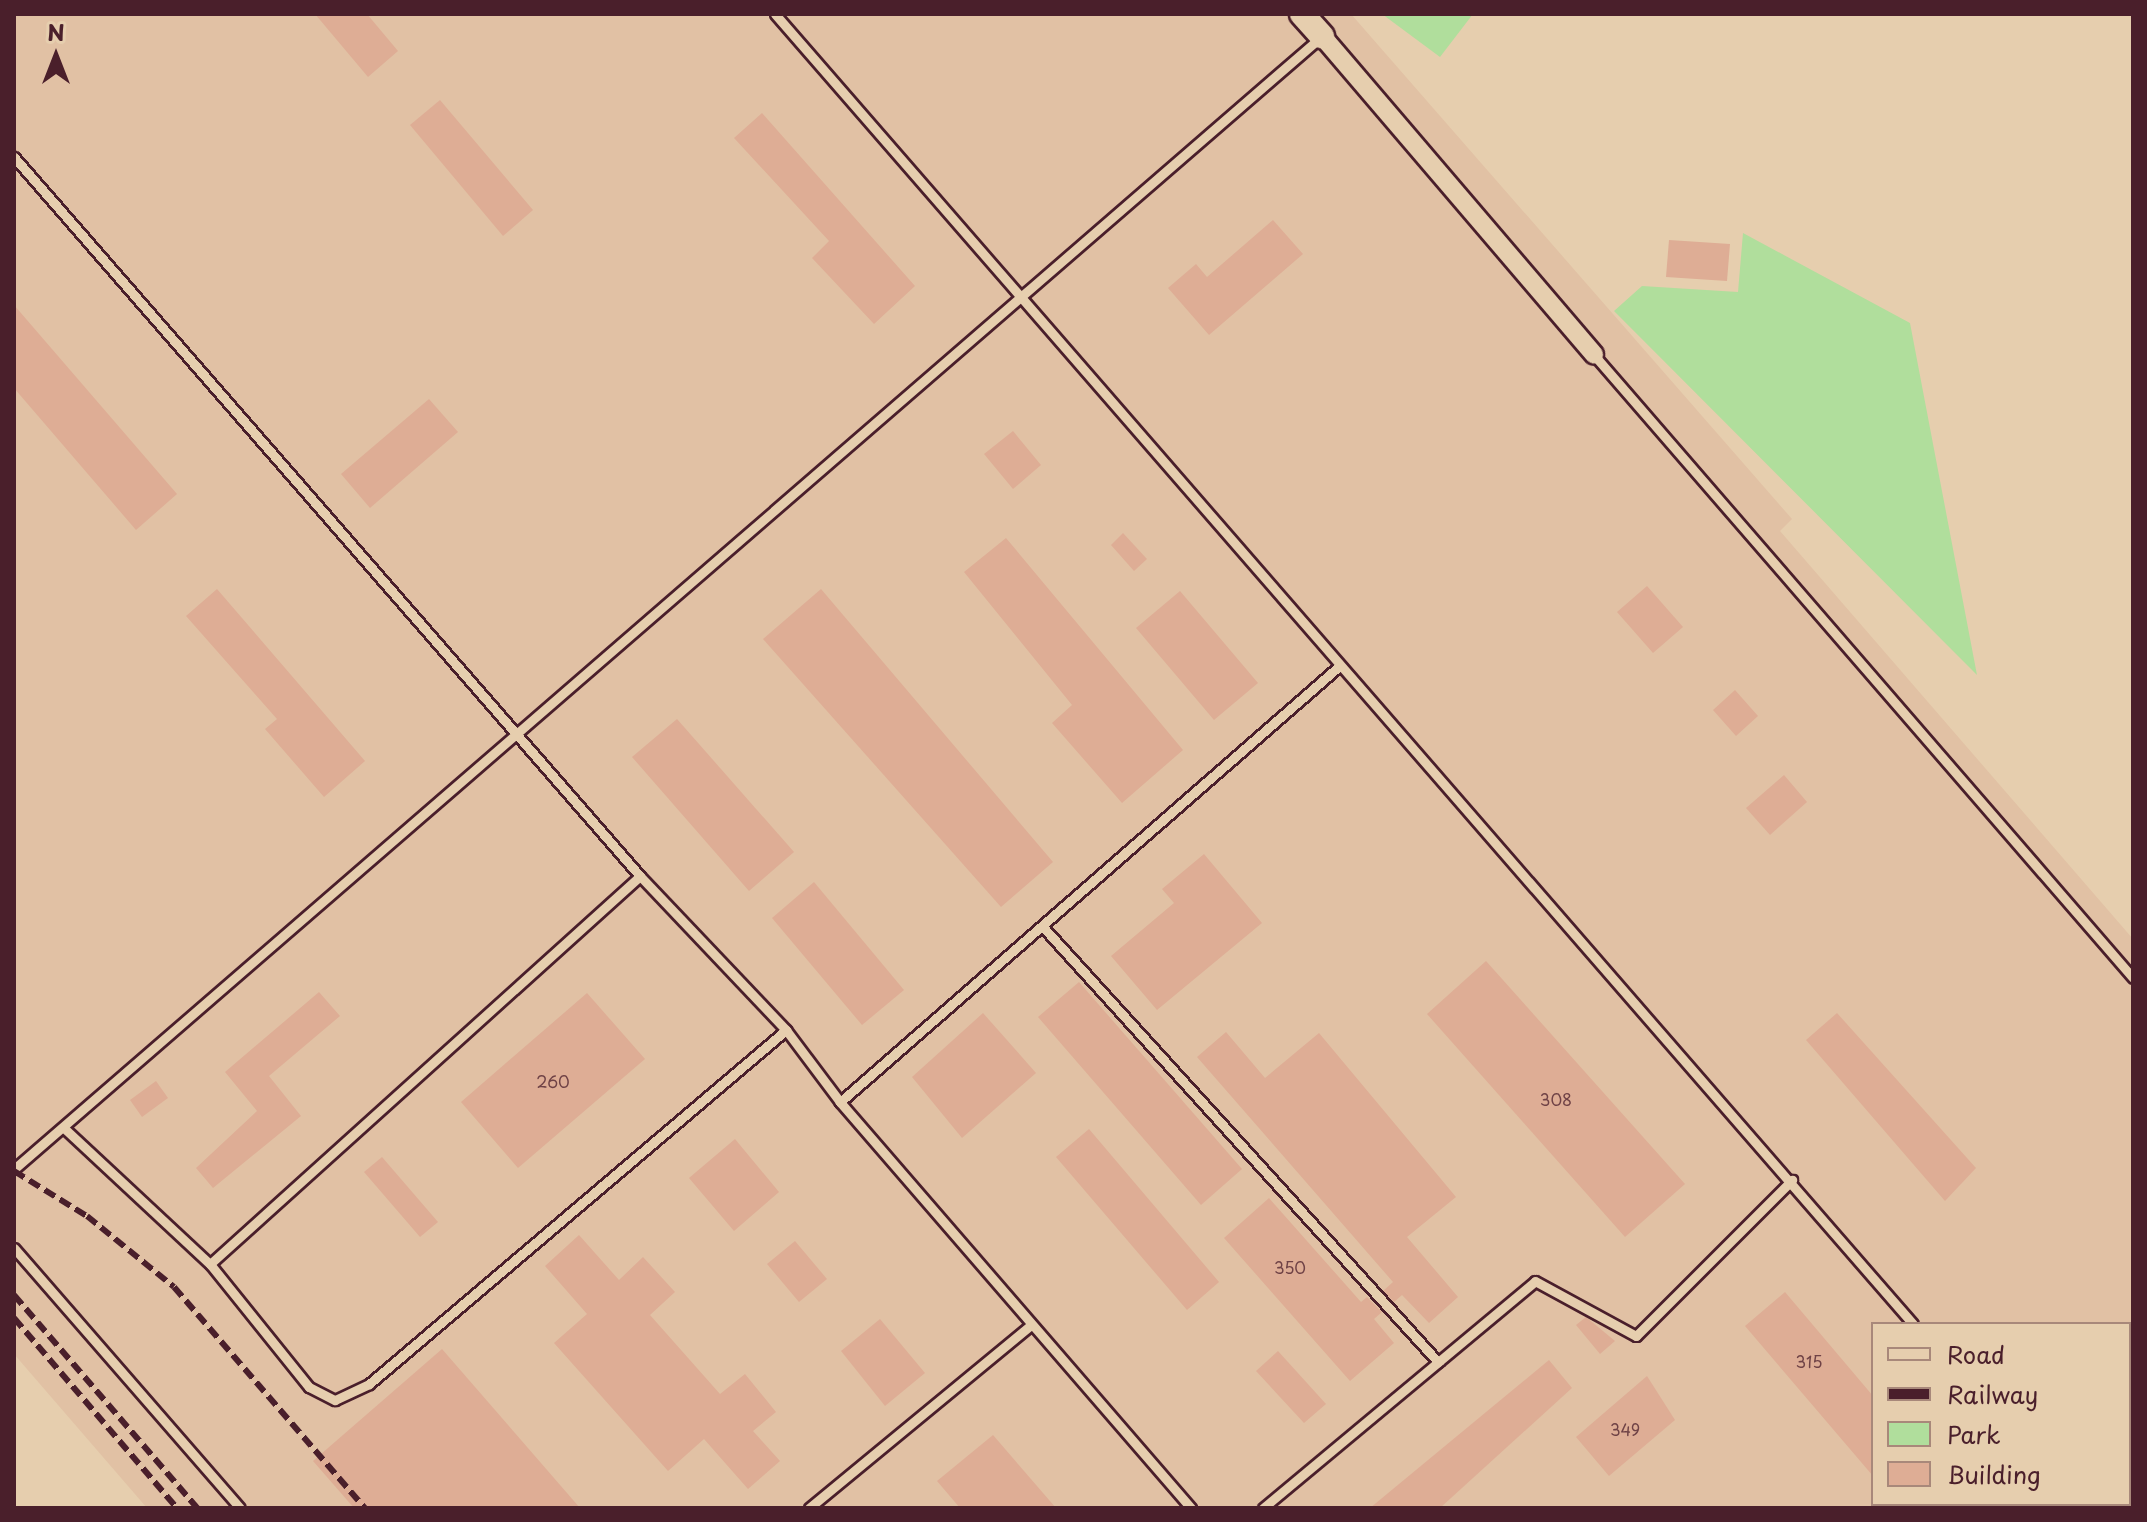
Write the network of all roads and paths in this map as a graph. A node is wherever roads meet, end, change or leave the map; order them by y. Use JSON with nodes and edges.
{"nodes":[{"id":1,"x":775,"y":14,"type":"edge"},
{"id":2,"x":1302,"y":14,"type":"edge"},
{"id":3,"x":1322,"y":36,"type":"junction"},
{"id":4,"x":14,"y":157,"type":"edge"},
{"id":5,"x":1020,"y":295,"type":"junction"},
{"id":6,"x":1594,"y":355,"type":"joint"},
{"id":7,"x":1337,"y":668,"type":"junction"},
{"id":8,"x":522,"y":736,"type":"junction"},
{"id":9,"x":640,"y":876,"type":"junction"},
{"id":10,"x":1043,"y":927,"type":"junction"},
{"id":11,"x":2133,"y":978,"type":"edge"},
{"id":12,"x":786,"y":1030,"type":"junction"},
{"id":13,"x":840,"y":1102,"type":"junction"},
{"id":14,"x":64,"y":1128,"type":"junction"},
{"id":15,"x":14,"y":1169,"type":"edge"},
{"id":16,"x":1792,"y":1180,"type":"junction"},
{"id":17,"x":14,"y":1248,"type":"edge"},
{"id":18,"x":210,"y":1264,"type":"junction"},
{"id":19,"x":1911,"y":1322,"type":"edge"},
{"id":20,"x":1030,"y":1326,"type":"junction"},
{"id":21,"x":1438,"y":1362,"type":"junction"},
{"id":22,"x":240,"y":1508,"type":"edge"},
{"id":23,"x":809,"y":1508,"type":"edge"},
{"id":24,"x":1191,"y":1508,"type":"edge"},
{"id":25,"x":1263,"y":1508,"type":"edge"}],
"edges":[{"from":1,"to":5,"type":"lane"},
{"from":2,"to":3,"type":"street"},
{"from":3,"to":5,"type":"lane"},
{"from":3,"to":6,"type":"street"},
{"from":4,"to":8,"type":"lane"},
{"from":5,"to":7,"type":"lane"},
{"from":5,"to":8,"type":"lane"},
{"from":6,"to":11,"type":"lane"},
{"from":7,"to":10,"type":"lane"},
{"from":7,"to":16,"type":"lane"},
{"from":8,"to":9,"type":"lane"},
{"from":8,"to":14,"type":"lane"},
{"from":9,"to":12,"type":"lane"},
{"from":9,"to":18,"type":"lane"},
{"from":10,"to":13,"type":"lane"},
{"from":10,"to":21,"type":"lane"},
{"from":12,"to":13,"type":"lane"},
{"from":12,"to":18,"type":"lane"},
{"from":13,"to":20,"type":"lane"},
{"from":14,"to":15,"type":"lane"},
{"from":14,"to":18,"type":"lane"},
{"from":16,"to":19,"type":"lane"},
{"from":16,"to":21,"type":"lane"},
{"from":17,"to":22,"type":"lane"},
{"from":20,"to":23,"type":"lane"},
{"from":20,"to":24,"type":"lane"},
{"from":21,"to":25,"type":"lane"}]}
